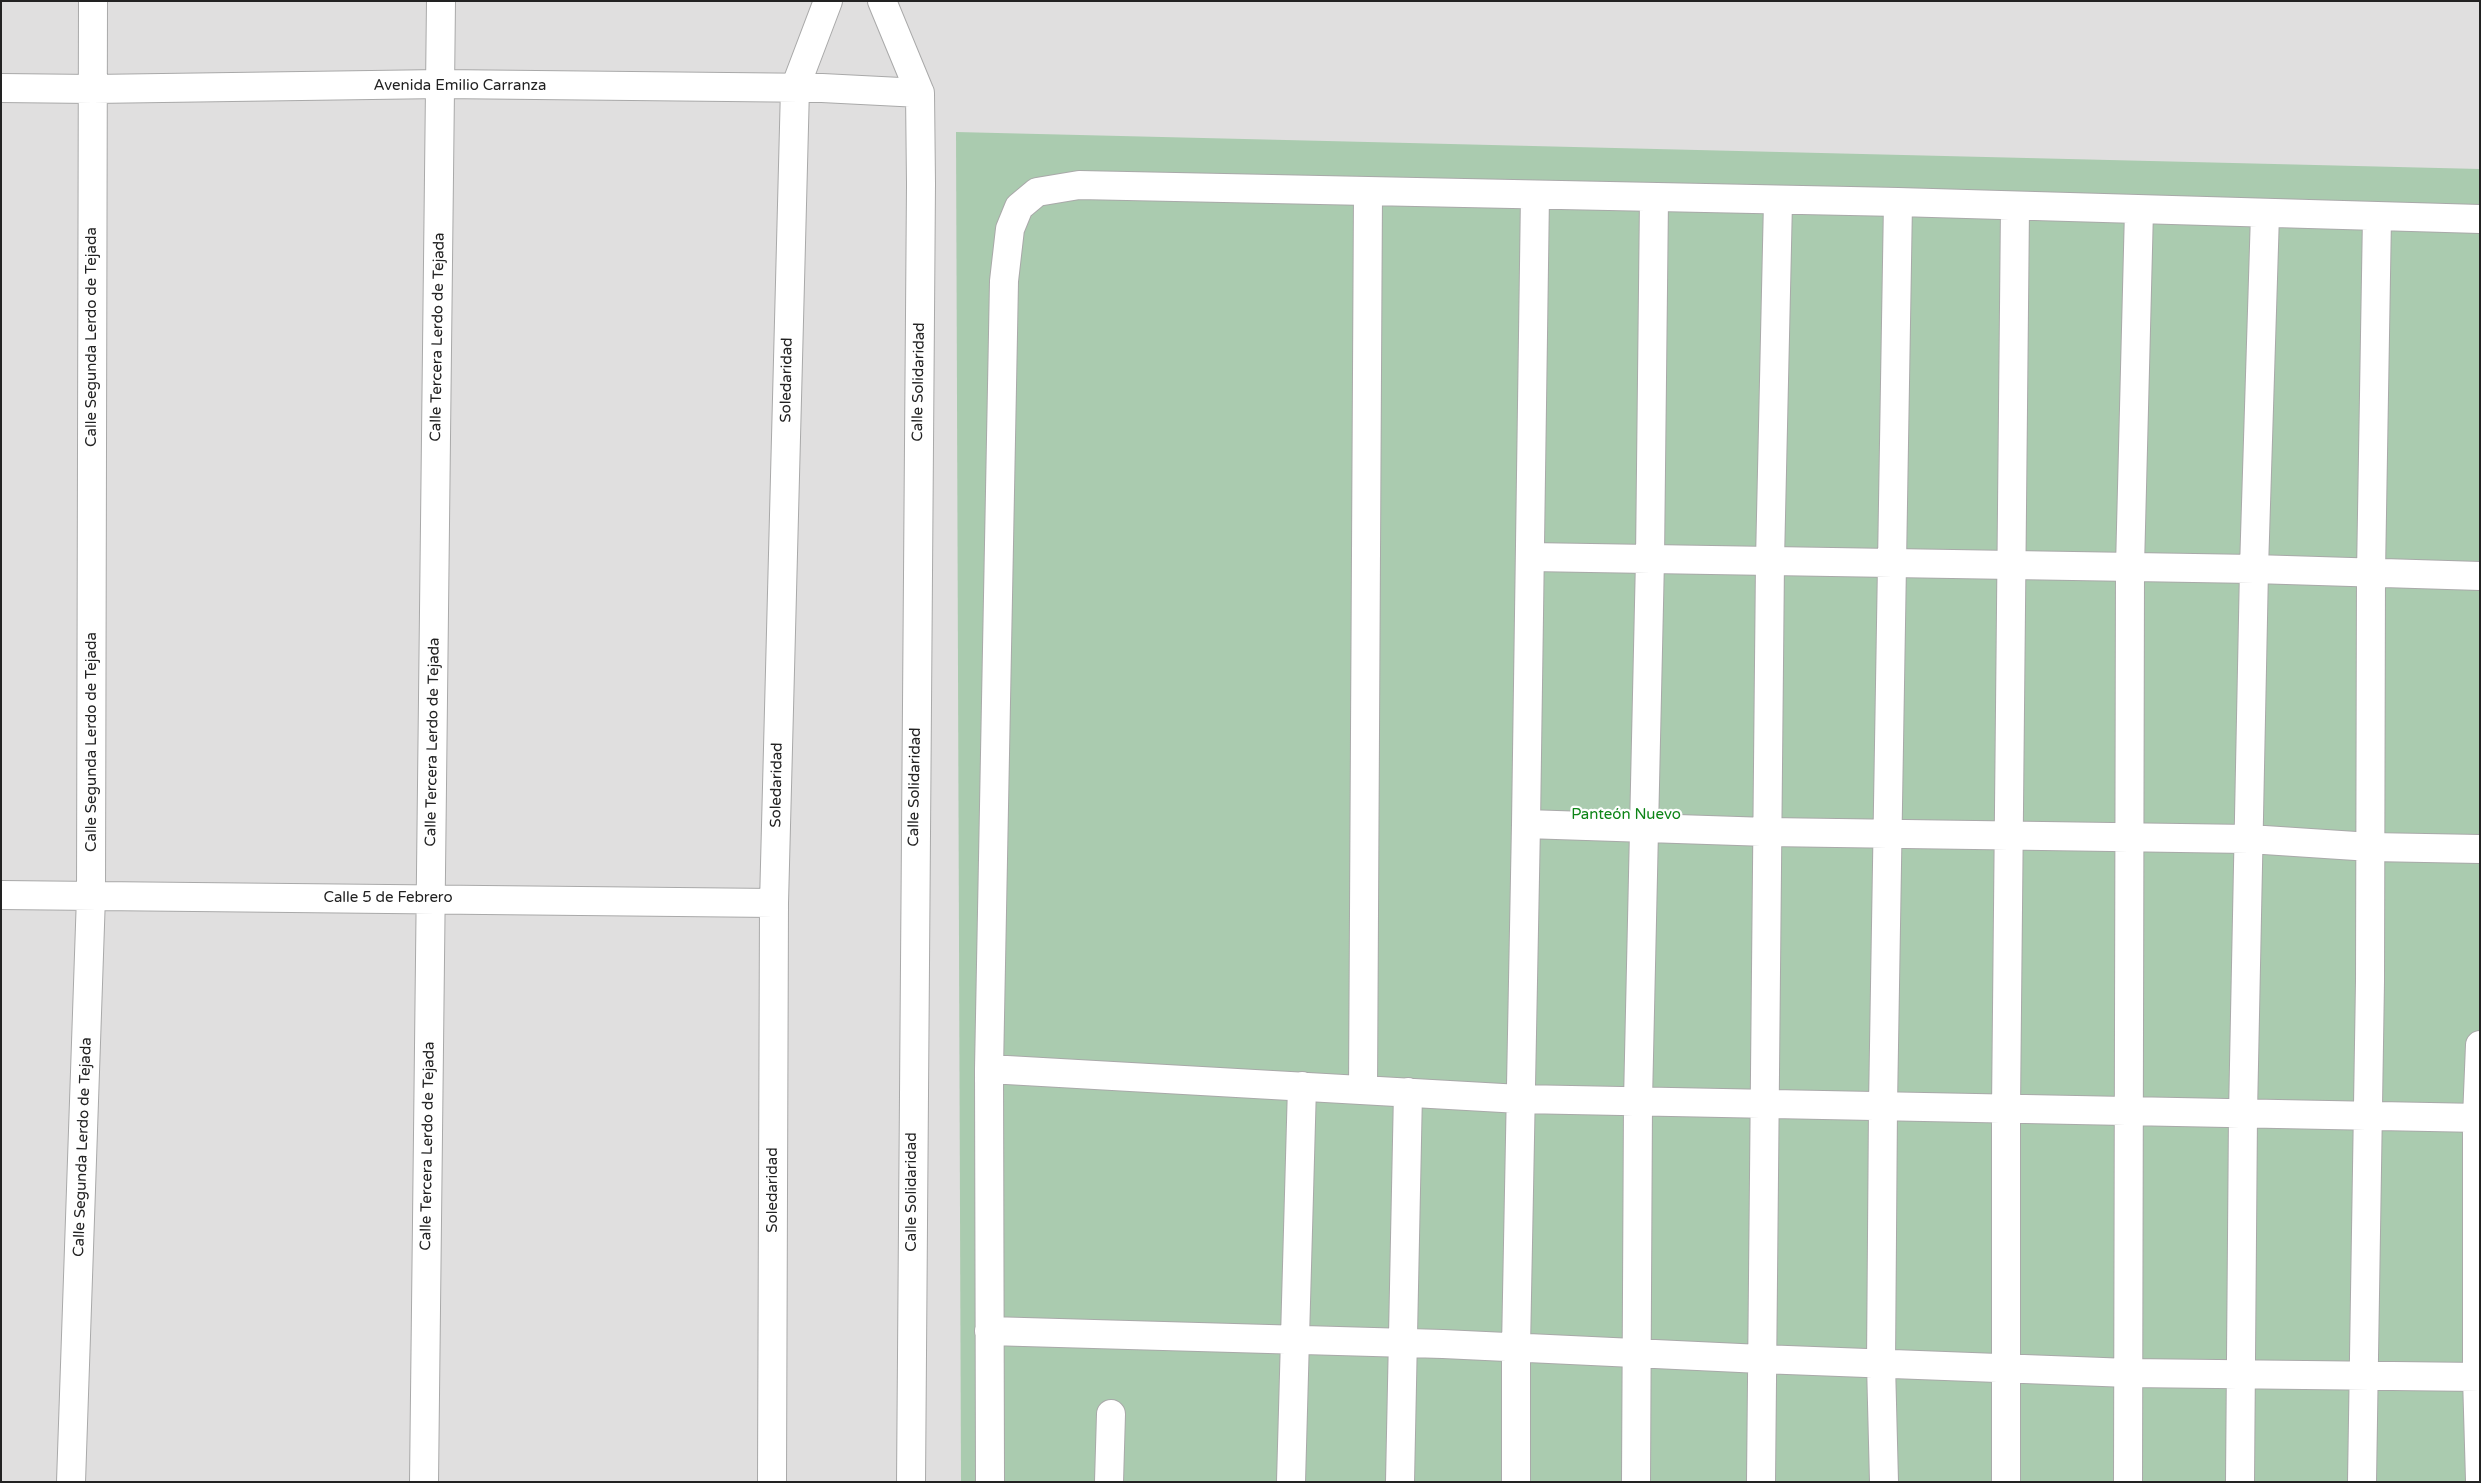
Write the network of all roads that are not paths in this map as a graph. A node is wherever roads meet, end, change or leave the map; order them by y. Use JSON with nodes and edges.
{"nodes":[{"id":1,"x":94,"y":1,"type":"edge"},
{"id":2,"x":441,"y":1,"type":"edge"},
{"id":3,"x":828,"y":1,"type":"edge"},
{"id":4,"x":882,"y":1,"type":"edge"},
{"id":5,"x":441,"y":84,"type":"junction"},
{"id":6,"x":1,"y":88,"type":"edge"},
{"id":7,"x":795,"y":88,"type":"junction"},
{"id":8,"x":93,"y":89,"type":"junction"},
{"id":9,"x":920,"y":92,"type":"junction"},
{"id":10,"x":1368,"y":192,"type":"junction"},
{"id":11,"x":1535,"y":195,"type":"junction"},
{"id":12,"x":1654,"y":198,"type":"junction"},
{"id":13,"x":1778,"y":201,"type":"junction"},
{"id":14,"x":1898,"y":202,"type":"junction"},
{"id":15,"x":2015,"y":207,"type":"junction"},
{"id":16,"x":2139,"y":210,"type":"junction"},
{"id":17,"x":2265,"y":214,"type":"junction"},
{"id":18,"x":2377,"y":216,"type":"junction"},
{"id":19,"x":2480,"y":219,"type":"edge"},
{"id":20,"x":1530,"y":557,"type":"junction"},
{"id":21,"x":1650,"y":560,"type":"junction"},
{"id":22,"x":1770,"y":561,"type":"junction"},
{"id":23,"x":1892,"y":563,"type":"junction"},
{"id":24,"x":2010,"y":565,"type":"junction"},
{"id":25,"x":2130,"y":567,"type":"junction"},
{"id":26,"x":2254,"y":569,"type":"junction"},
{"id":27,"x":2371,"y":573,"type":"junction"},
{"id":28,"x":2480,"y":576,"type":"edge"},
{"id":29,"x":1526,"y":824,"type":"junction"},
{"id":30,"x":1645,"y":828,"type":"junction"},
{"id":31,"x":1768,"y":832,"type":"junction"},
{"id":32,"x":1888,"y":834,"type":"junction"},
{"id":33,"x":2008,"y":836,"type":"junction"},
{"id":34,"x":2129,"y":837,"type":"junction"},
{"id":35,"x":2249,"y":839,"type":"junction"},
{"id":36,"x":2371,"y":847,"type":"junction"},
{"id":37,"x":2480,"y":849,"type":"edge"},
{"id":38,"x":1,"y":895,"type":"edge"},
{"id":39,"x":91,"y":896,"type":"junction"},
{"id":40,"x":432,"y":898,"type":"junction"},
{"id":41,"x":774,"y":903,"type":"junction"},
{"id":42,"x":2480,"y":1045,"type":"edge"},
{"id":43,"x":989,"y":1068,"type":"junction"},
{"id":44,"x":1302,"y":1086,"type":"junction"},
{"id":45,"x":1364,"y":1090,"type":"junction"},
{"id":46,"x":1408,"y":1092,"type":"junction"},
{"id":47,"x":1520,"y":1099,"type":"junction"},
{"id":48,"x":1638,"y":1101,"type":"junction"},
{"id":49,"x":1765,"y":1104,"type":"junction"},
{"id":50,"x":1884,"y":1106,"type":"junction"},
{"id":51,"x":2006,"y":1109,"type":"junction"},
{"id":52,"x":2128,"y":1112,"type":"junction"},
{"id":53,"x":2243,"y":1114,"type":"junction"},
{"id":54,"x":2367,"y":1117,"type":"junction"},
{"id":55,"x":2478,"y":1118,"type":"edge"},
{"id":56,"x":989,"y":1331,"type":"junction"},
{"id":57,"x":1296,"y":1340,"type":"junction"},
{"id":58,"x":1402,"y":1343,"type":"junction"},
{"id":59,"x":1516,"y":1348,"type":"junction"},
{"id":60,"x":1636,"y":1353,"type":"junction"},
{"id":61,"x":1761,"y":1359,"type":"junction"},
{"id":62,"x":1881,"y":1364,"type":"junction"},
{"id":63,"x":2007,"y":1368,"type":"junction"},
{"id":64,"x":2129,"y":1373,"type":"junction"},
{"id":65,"x":2241,"y":1375,"type":"junction"},
{"id":66,"x":2365,"y":1376,"type":"junction"},
{"id":67,"x":2478,"y":1377,"type":"edge"},
{"id":68,"x":1111,"y":1414,"type":"dead end"},
{"id":69,"x":2480,"y":1480,"type":"edge"},
{"id":70,"x":71,"y":1482,"type":"edge"},
{"id":71,"x":424,"y":1482,"type":"edge"},
{"id":72,"x":772,"y":1482,"type":"edge"},
{"id":73,"x":911,"y":1482,"type":"edge"},
{"id":74,"x":990,"y":1482,"type":"edge"},
{"id":75,"x":1110,"y":1482,"type":"edge"},
{"id":76,"x":1291,"y":1482,"type":"edge"},
{"id":77,"x":1400,"y":1482,"type":"edge"},
{"id":78,"x":1516,"y":1482,"type":"edge"},
{"id":79,"x":1636,"y":1482,"type":"edge"},
{"id":80,"x":1761,"y":1482,"type":"edge"},
{"id":81,"x":1884,"y":1482,"type":"edge"},
{"id":82,"x":2006,"y":1482,"type":"edge"},
{"id":83,"x":2128,"y":1482,"type":"edge"},
{"id":84,"x":2240,"y":1482,"type":"edge"},
{"id":85,"x":2362,"y":1482,"type":"edge"}],
"edges":[{"from":1,"to":8,"type":"street","name":"Calle Segunda Lerdo de Tejada"},
{"from":2,"to":5,"type":"street","name":"Calle Tercera Lerdo de Tejada"},
{"from":3,"to":7,"type":"street","name":"Soledaridad"},
{"from":4,"to":9,"type":"street"},
{"from":5,"to":7,"type":"street","name":"Avenida Emilio Carranza"},
{"from":5,"to":8,"type":"street","name":"Avenida Emilio Carranza"},
{"from":5,"to":40,"type":"street","name":"Calle Tercera Lerdo de Tejada"},
{"from":6,"to":8,"type":"street","name":"Avenida Emilio Carranza"},
{"from":7,"to":9,"type":"street","name":"Avenida Emilio Carranza"},
{"from":7,"to":41,"type":"street","name":"Soledaridad"},
{"from":8,"to":39,"type":"street","name":"Calle Segunda Lerdo de Tejada"},
{"from":9,"to":73,"type":"street","name":"Calle Solidaridad"},
{"from":10,"to":11,"type":"street"},
{"from":10,"to":43,"type":"street"},
{"from":10,"to":45,"type":"street"},
{"from":11,"to":12,"type":"street"},
{"from":11,"to":20,"type":"street"},
{"from":12,"to":13,"type":"street"},
{"from":12,"to":21,"type":"street"},
{"from":13,"to":14,"type":"street"},
{"from":13,"to":22,"type":"street"},
{"from":14,"to":15,"type":"street"},
{"from":14,"to":23,"type":"street"},
{"from":15,"to":16,"type":"street"},
{"from":15,"to":24,"type":"street"},
{"from":16,"to":17,"type":"street"},
{"from":16,"to":25,"type":"street"},
{"from":17,"to":18,"type":"street"},
{"from":17,"to":26,"type":"street"},
{"from":18,"to":19,"type":"street"},
{"from":18,"to":27,"type":"street"},
{"from":20,"to":21,"type":"street"},
{"from":20,"to":29,"type":"street"},
{"from":21,"to":22,"type":"street"},
{"from":21,"to":30,"type":"street"},
{"from":22,"to":23,"type":"street"},
{"from":22,"to":31,"type":"street"},
{"from":23,"to":24,"type":"street"},
{"from":23,"to":32,"type":"street"},
{"from":24,"to":25,"type":"street"},
{"from":24,"to":33,"type":"street"},
{"from":25,"to":26,"type":"street"},
{"from":25,"to":34,"type":"street"},
{"from":26,"to":27,"type":"street"},
{"from":26,"to":35,"type":"street"},
{"from":27,"to":28,"type":"street"},
{"from":27,"to":36,"type":"street"},
{"from":29,"to":30,"type":"street"},
{"from":29,"to":47,"type":"street"},
{"from":30,"to":31,"type":"street"},
{"from":30,"to":48,"type":"street"},
{"from":31,"to":32,"type":"street"},
{"from":31,"to":49,"type":"street"},
{"from":32,"to":33,"type":"street"},
{"from":32,"to":50,"type":"street"},
{"from":33,"to":34,"type":"street"},
{"from":33,"to":51,"type":"street"},
{"from":34,"to":35,"type":"street"},
{"from":34,"to":52,"type":"street"},
{"from":35,"to":36,"type":"street"},
{"from":35,"to":53,"type":"street"},
{"from":36,"to":37,"type":"street"},
{"from":36,"to":54,"type":"street"},
{"from":38,"to":39,"type":"street","name":"Calle 5 de Febrero"},
{"from":39,"to":40,"type":"street","name":"Calle 5 de Febrero"},
{"from":39,"to":70,"type":"street","name":"Calle Segunda Lerdo de Tejada"},
{"from":40,"to":41,"type":"street","name":"Calle 5 de Febrero"},
{"from":40,"to":71,"type":"street","name":"Calle Tercera Lerdo de Tejada"},
{"from":41,"to":72,"type":"street","name":"Soledaridad"},
{"from":42,"to":55,"type":"street"},
{"from":43,"to":44,"type":"street"},
{"from":43,"to":56,"type":"street"},
{"from":44,"to":45,"type":"street"},
{"from":44,"to":57,"type":"street"},
{"from":45,"to":46,"type":"street"},
{"from":46,"to":47,"type":"street"},
{"from":46,"to":58,"type":"street"},
{"from":47,"to":48,"type":"street"},
{"from":47,"to":59,"type":"street"},
{"from":48,"to":49,"type":"street"},
{"from":48,"to":60,"type":"street"},
{"from":49,"to":50,"type":"street"},
{"from":49,"to":61,"type":"street"},
{"from":50,"to":51,"type":"street"},
{"from":50,"to":62,"type":"street"},
{"from":51,"to":52,"type":"street"},
{"from":51,"to":63,"type":"street"},
{"from":52,"to":53,"type":"street"},
{"from":52,"to":64,"type":"street"},
{"from":53,"to":54,"type":"street"},
{"from":53,"to":65,"type":"street"},
{"from":54,"to":55,"type":"street"},
{"from":54,"to":66,"type":"street"},
{"from":55,"to":67,"type":"street"},
{"from":56,"to":57,"type":"street"},
{"from":56,"to":74,"type":"street"},
{"from":57,"to":58,"type":"street"},
{"from":57,"to":76,"type":"street"},
{"from":58,"to":59,"type":"street"},
{"from":58,"to":77,"type":"street"},
{"from":59,"to":60,"type":"street"},
{"from":59,"to":78,"type":"street"},
{"from":60,"to":61,"type":"street"},
{"from":60,"to":79,"type":"street"},
{"from":61,"to":62,"type":"street"},
{"from":61,"to":80,"type":"street"},
{"from":62,"to":63,"type":"street"},
{"from":62,"to":81,"type":"street"},
{"from":63,"to":64,"type":"street"},
{"from":63,"to":82,"type":"street"},
{"from":64,"to":65,"type":"street"},
{"from":64,"to":83,"type":"street"},
{"from":65,"to":66,"type":"street"},
{"from":65,"to":84,"type":"street"},
{"from":66,"to":67,"type":"street"},
{"from":66,"to":85,"type":"street"},
{"from":67,"to":69,"type":"street"},
{"from":68,"to":75,"type":"street"}]}
